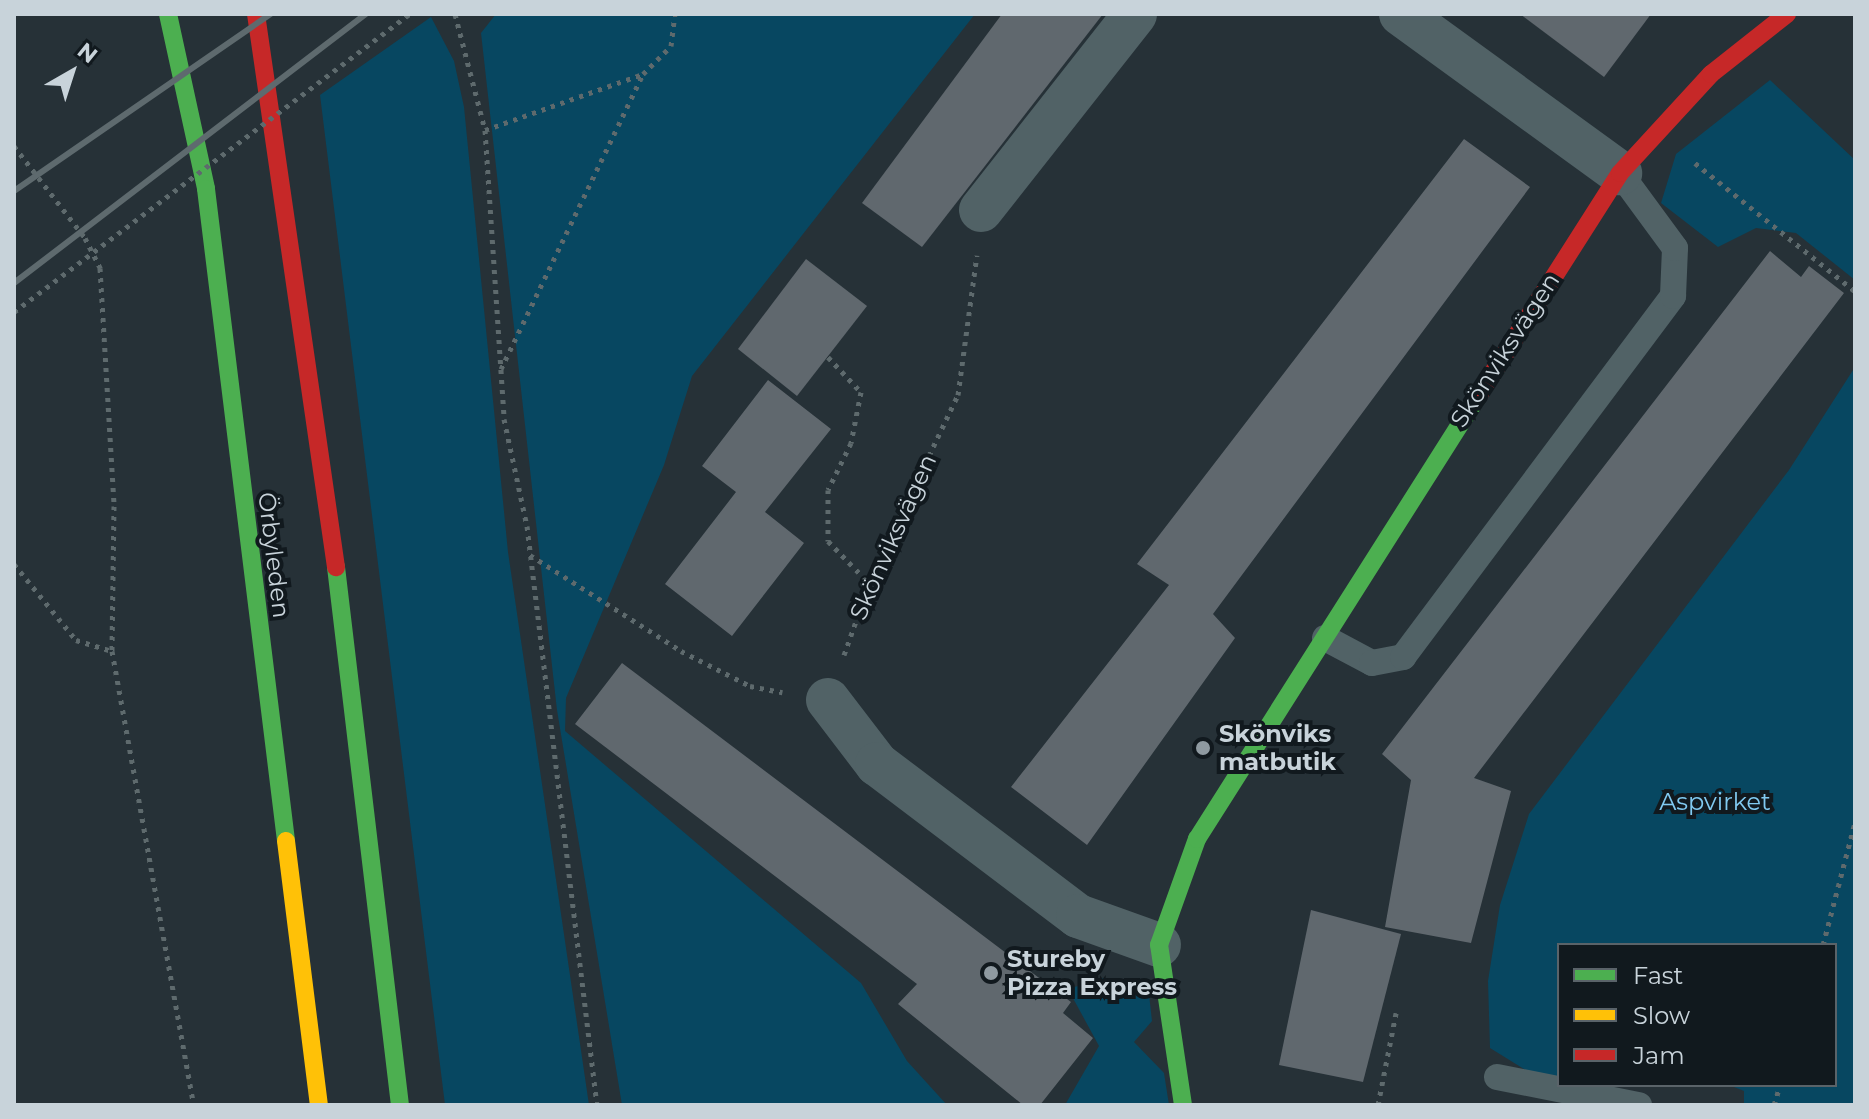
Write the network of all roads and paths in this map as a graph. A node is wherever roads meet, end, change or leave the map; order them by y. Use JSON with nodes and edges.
{"nodes":[{"id":1,"x":168,"y":14,"type":"edge"},
{"id":2,"x":256,"y":14,"type":"edge"},
{"id":3,"x":410,"y":14,"type":"edge"},
{"id":4,"x":455,"y":14,"type":"edge"},
{"id":5,"x":675,"y":14,"type":"edge"},
{"id":6,"x":1135,"y":14,"type":"edge"},
{"id":7,"x":1401,"y":14,"type":"edge"},
{"id":8,"x":1787,"y":14,"type":"edge"},
{"id":9,"x":643,"y":74,"type":"junction"},
{"id":10,"x":485,"y":130,"type":"junction"},
{"id":11,"x":1660,"y":134,"type":"junction"},
{"id":12,"x":14,"y":146,"type":"edge"},
{"id":13,"x":1620,"y":173,"type":"junction"},
{"id":14,"x":981,"y":210,"type":"joint"},
{"id":15,"x":1855,"y":291,"type":"edge"},
{"id":16,"x":14,"y":312,"type":"edge"},
{"id":17,"x":828,"y":357,"type":"dead end"},
{"id":18,"x":501,"y":370,"type":"junction"},
{"id":19,"x":529,"y":554,"type":"junction"},
{"id":20,"x":14,"y":564,"type":"edge"},
{"id":21,"x":869,"y":583,"type":"junction"},
{"id":22,"x":1325,"y":638,"type":"junction"},
{"id":23,"x":112,"y":651,"type":"junction"},
{"id":24,"x":828,"y":700,"type":"junction"},
{"id":25,"x":1855,"y":822,"type":"edge"},
{"id":26,"x":1824,"y":943,"type":"edge"},
{"id":27,"x":1159,"y":945,"type":"junction"},
{"id":28,"x":1396,"y":1013,"type":"dead end"},
{"id":29,"x":1497,"y":1077,"type":"dead end"},
{"id":30,"x":194,"y":1105,"type":"edge"},
{"id":31,"x":319,"y":1105,"type":"edge"},
{"id":32,"x":400,"y":1105,"type":"edge"},
{"id":33,"x":597,"y":1105,"type":"edge"},
{"id":34,"x":1183,"y":1105,"type":"edge"},
{"id":35,"x":1378,"y":1105,"type":"edge"},
{"id":36,"x":1639,"y":1105,"type":"edge"}],
"edges":[{"from":1,"to":31,"type":"main road","name":"Örbyleden"},
{"from":2,"to":32,"type":"main road"},
{"from":3,"to":16,"type":"path","bridge":true},
{"from":4,"to":10,"type":"path"},
{"from":5,"to":9,"type":"path"},
{"from":6,"to":14,"type":"street"},
{"from":7,"to":13,"type":"street"},
{"from":8,"to":11,"type":"main road","name":"Skönviksvägen"},
{"from":9,"to":10,"type":"path"},
{"from":9,"to":18,"type":"path"},
{"from":10,"to":18,"type":"path"},
{"from":11,"to":13,"type":"main road","name":"Skönviksvägen"},
{"from":11,"to":15,"type":"path"},
{"from":12,"to":23,"type":"path"},
{"from":13,"to":22,"type":"main road","name":"Skönviksvägen"},
{"from":13,"to":22,"type":"lane"},
{"from":14,"to":21,"type":"path","name":"Skönviksvägen"},
{"from":17,"to":21,"type":"path"},
{"from":18,"to":19,"type":"path"},
{"from":19,"to":24,"type":"path"},
{"from":19,"to":33,"type":"path"},
{"from":20,"to":23,"type":"path"},
{"from":21,"to":24,"type":"path","name":"Skönviksvägen"},
{"from":22,"to":27,"type":"main road","name":"Skönviksvägen"},
{"from":23,"to":30,"type":"path"},
{"from":24,"to":27,"type":"street"},
{"from":25,"to":26,"type":"path"},
{"from":27,"to":34,"type":"main road","name":"Skönviksvägen"},
{"from":28,"to":35,"type":"path"},
{"from":29,"to":36,"type":"lane"}]}
